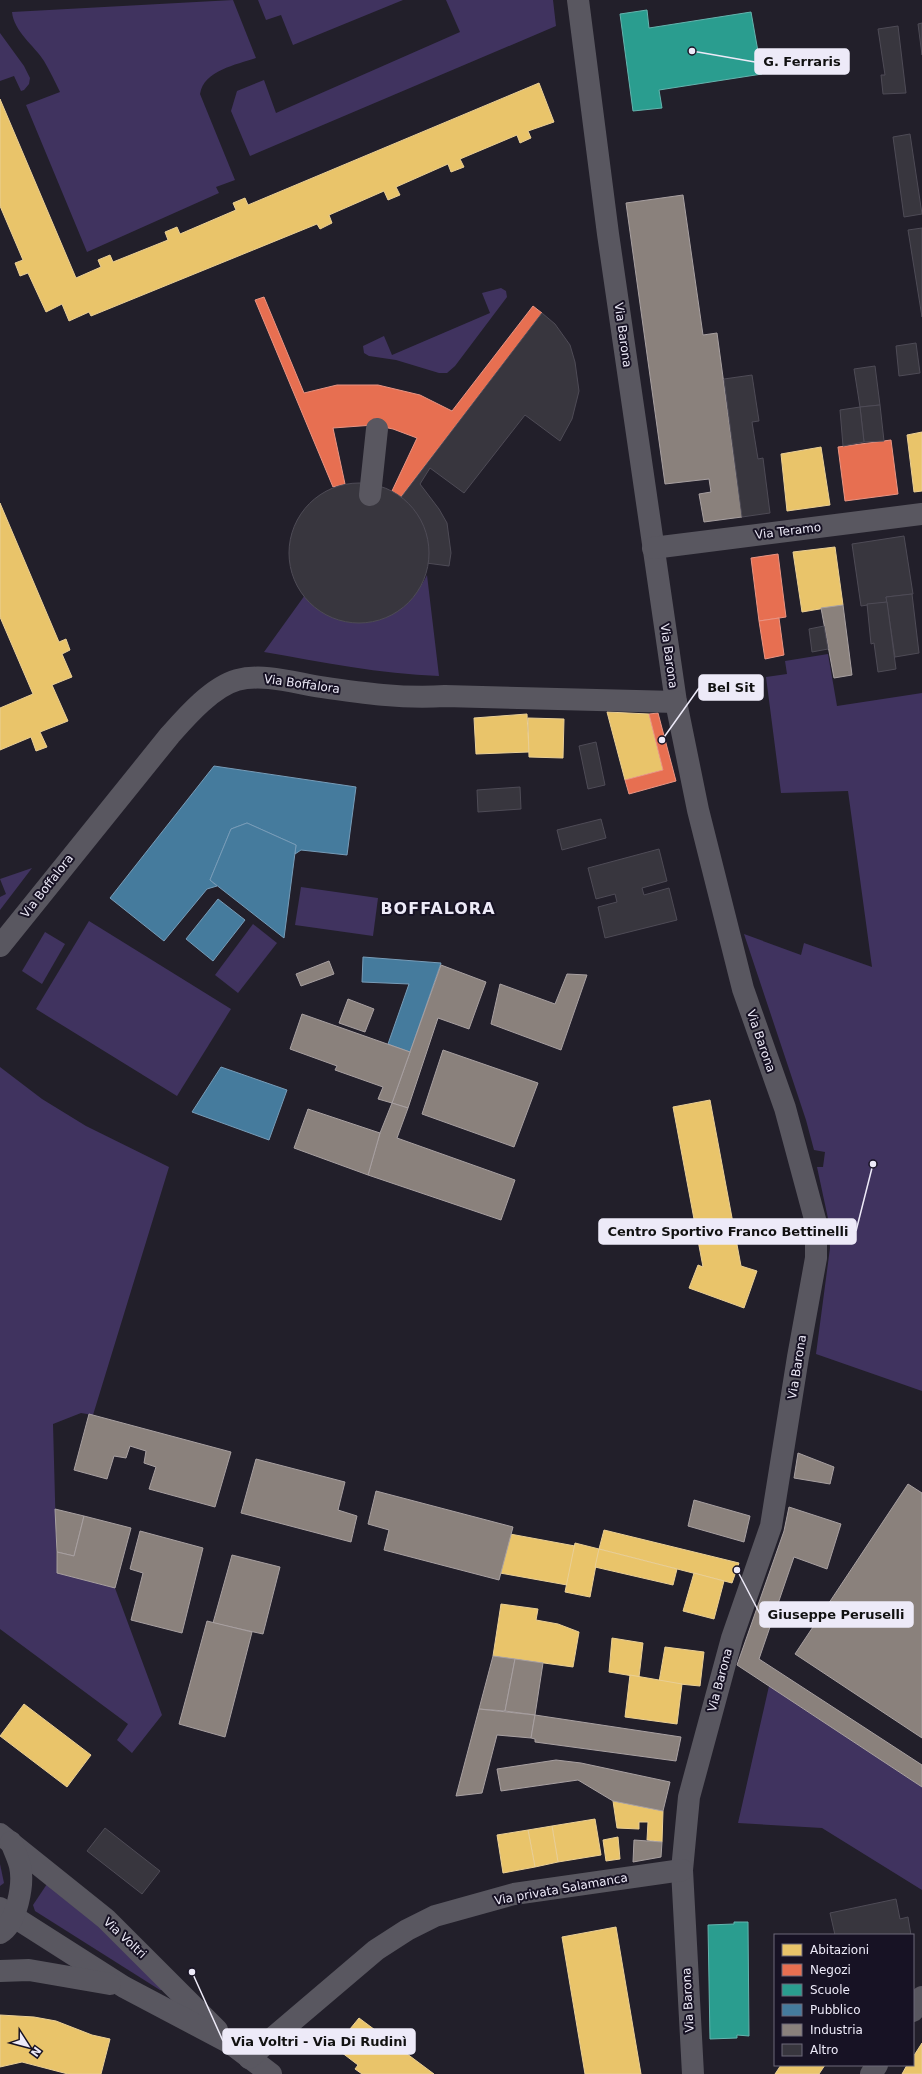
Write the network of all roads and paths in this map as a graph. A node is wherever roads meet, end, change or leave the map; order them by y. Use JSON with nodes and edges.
{"nodes":[{"id":1,"x":578,"y":0,"type":"edge"},
{"id":2,"x":377,"y":429,"type":"dead end"},
{"id":3,"x":370,"y":495,"type":"dead end"},
{"id":4,"x":922,"y":514,"type":"edge"},
{"id":5,"x":653,"y":548,"type":"junction"},
{"id":6,"x":676,"y":702,"type":"junction"},
{"id":7,"x":0,"y":946,"type":"edge"},
{"id":8,"x":6,"y":1838,"type":"edge"},
{"id":9,"x":682,"y":1870,"type":"junction"},
{"id":10,"x":4,"y":1919,"type":"edge"},
{"id":11,"x":0,"y":1971,"type":"edge"},
{"id":12,"x":124,"y":1987,"type":"junction"},
{"id":13,"x":922,"y":1997,"type":"edge"},
{"id":14,"x":914,"y":2009,"type":"edge"},
{"id":15,"x":230,"y":2044,"type":"junction"},
{"id":16,"x":249,"y":2058,"type":"junction"},
{"id":17,"x":271,"y":2074,"type":"edge"},
{"id":18,"x":693,"y":2074,"type":"edge"}],
"edges":[{"from":1,"to":5,"type":"street","name":"Via Barona"},
{"from":2,"to":3,"type":"street"},
{"from":4,"to":5,"type":"street","name":"Via Teramo"},
{"from":5,"to":6,"type":"street","name":"Via Barona"},
{"from":6,"to":7,"type":"street","name":"Via Boffalora"},
{"from":6,"to":9,"type":"street","name":"Via Barona"},
{"from":8,"to":10,"type":"street","name":"Via Voltri"},
{"from":8,"to":15,"type":"street","name":"Via Voltri"},
{"from":9,"to":16,"type":"street","name":"Via privata Salamanca"},
{"from":9,"to":18,"type":"street","name":"Via Barona"},
{"from":10,"to":12,"type":"street","name":"Via Voltri"},
{"from":11,"to":12,"type":"street"},
{"from":12,"to":15,"type":"street","name":"Via Voltri"},
{"from":13,"to":14,"type":"street"},
{"from":15,"to":16,"type":"street","name":"Via Voltri"},
{"from":16,"to":17,"type":"street","name":"Via Voltri"}]}
